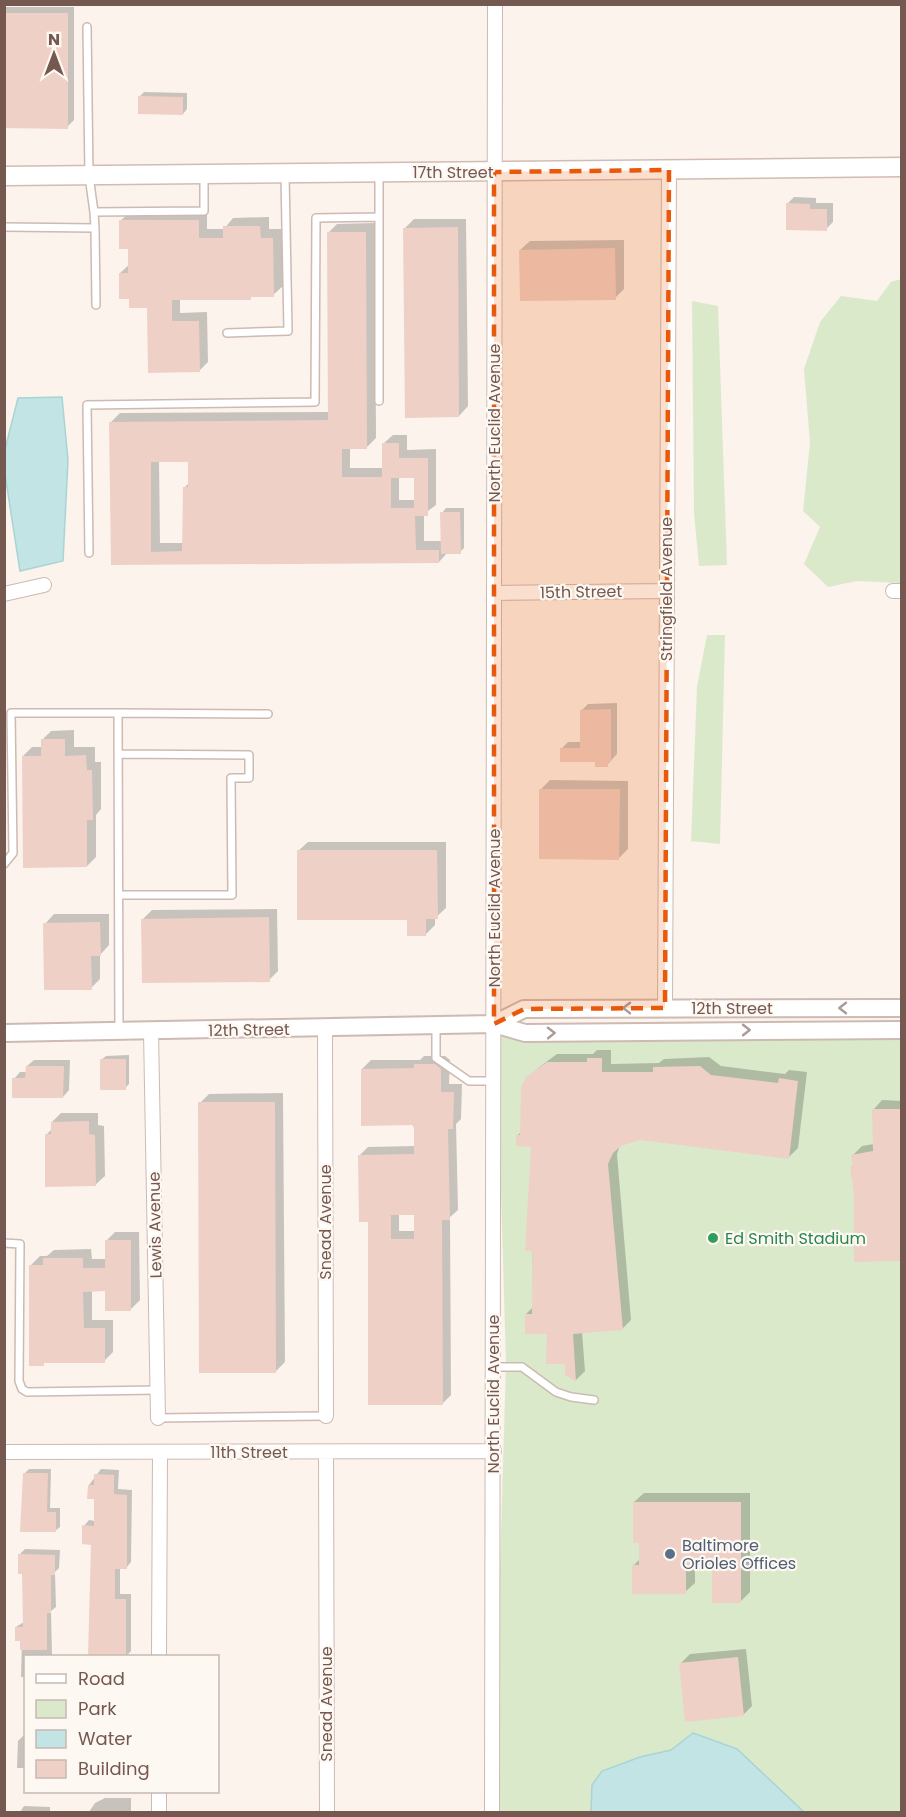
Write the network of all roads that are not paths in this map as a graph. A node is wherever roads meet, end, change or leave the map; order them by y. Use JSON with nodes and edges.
{"nodes":[{"id":1,"x":495,"y":4,"type":"edge"},
{"id":2,"x":87,"y":27,"type":"dead end"},
{"id":3,"x":902,"y":167,"type":"edge"},
{"id":4,"x":669,"y":170,"type":"junction"},
{"id":5,"x":494,"y":172,"type":"junction"},
{"id":6,"x":379,"y":173,"type":"junction"},
{"id":7,"x":204,"y":175,"type":"junction"},
{"id":8,"x":285,"y":175,"type":"junction"},
{"id":9,"x":4,"y":176,"type":"edge"},
{"id":10,"x":90,"y":176,"type":"junction"},
{"id":11,"x":94,"y":212,"type":"junction"},
{"id":12,"x":379,"y":217,"type":"junction"},
{"id":13,"x":4,"y":227,"type":"edge"},
{"id":14,"x":95,"y":228,"type":"junction"},
{"id":15,"x":96,"y":304,"type":"dead end"},
{"id":16,"x":226,"y":333,"type":"dead end"},
{"id":17,"x":379,"y":401,"type":"dead end"},
{"id":18,"x":89,"y":553,"type":"dead end"},
{"id":19,"x":44,"y":585,"type":"dead end"},
{"id":20,"x":666,"y":591,"type":"junction"},
{"id":21,"x":495,"y":593,"type":"junction"},
{"id":22,"x":4,"y":594,"type":"edge"},
{"id":23,"x":118,"y":713,"type":"junction"},
{"id":24,"x":268,"y":714,"type":"dead end"},
{"id":25,"x":119,"y":754,"type":"junction"},
{"id":26,"x":4,"y":864,"type":"edge"},
{"id":27,"x":119,"y":895,"type":"junction"},
{"id":28,"x":665,"y":1008,"type":"junction"},
{"id":29,"x":902,"y":1008,"type":"edge"},
{"id":30,"x":494,"y":1024,"type":"junction"},
{"id":31,"x":436,"y":1026,"type":"junction"},
{"id":32,"x":325,"y":1029,"type":"junction"},
{"id":33,"x":902,"y":1030,"type":"edge"},
{"id":34,"x":151,"y":1031,"type":"junction"},
{"id":35,"x":119,"y":1032,"type":"junction"},
{"id":36,"x":4,"y":1033,"type":"edge"},
{"id":37,"x":494,"y":1081,"type":"junction"},
{"id":38,"x":4,"y":1243,"type":"edge"},
{"id":39,"x":494,"y":1367,"type":"junction"},
{"id":40,"x":158,"y":1390,"type":"junction"},
{"id":41,"x":594,"y":1400,"type":"dead end"},
{"id":42,"x":326,"y":1416,"type":"joint"},
{"id":43,"x":158,"y":1418,"type":"joint"},
{"id":44,"x":494,"y":1451,"type":"junction"},
{"id":45,"x":4,"y":1452,"type":"edge"},
{"id":46,"x":160,"y":1452,"type":"junction"},
{"id":47,"x":326,"y":1452,"type":"junction"},
{"id":48,"x":159,"y":1655,"type":"edge"},
{"id":49,"x":159,"y":1793,"type":"edge"},
{"id":50,"x":159,"y":1812,"type":"edge"},
{"id":51,"x":327,"y":1812,"type":"edge"},
{"id":52,"x":492,"y":1812,"type":"edge"}],
"edges":[{"from":1,"to":5,"type":"street","name":"North Euclid Avenue"},
{"from":2,"to":10,"type":"lane"},
{"from":3,"to":4,"type":"main road","name":"17th Street"},
{"from":4,"to":5,"type":"main road","name":"17th Street"},
{"from":4,"to":20,"type":"street","name":"Stringfield Avenue"},
{"from":5,"to":6,"type":"main road","name":"17th Street"},
{"from":5,"to":21,"type":"street","name":"North Euclid Avenue"},
{"from":6,"to":8,"type":"main road","name":"17th Street"},
{"from":6,"to":12,"type":"lane"},
{"from":7,"to":8,"type":"main road","name":"17th Street"},
{"from":7,"to":10,"type":"main road","name":"17th Street"},
{"from":7,"to":11,"type":"lane"},
{"from":8,"to":16,"type":"lane"},
{"from":9,"to":10,"type":"main road","name":"17th Street"},
{"from":10,"to":11,"type":"lane"},
{"from":11,"to":14,"type":"lane"},
{"from":12,"to":17,"type":"lane"},
{"from":12,"to":18,"type":"lane"},
{"from":13,"to":14,"type":"lane"},
{"from":14,"to":15,"type":"lane"},
{"from":19,"to":22,"type":"street"},
{"from":20,"to":21,"type":"street","name":"15th Street"},
{"from":20,"to":28,"type":"street","name":"Stringfield Avenue"},
{"from":21,"to":30,"type":"street","name":"North Euclid Avenue"},
{"from":23,"to":24,"type":"lane"},
{"from":23,"to":25,"type":"lane"},
{"from":23,"to":26,"type":"lane"},
{"from":25,"to":27,"type":"lane"},
{"from":25,"to":27,"type":"lane"},
{"from":27,"to":35,"type":"lane"},
{"from":29,"to":28,"type":"street","name":"12th Street","one_way":true},
{"from":28,"to":30,"type":"street","name":"12th Street","one_way":true},
{"from":30,"to":31,"type":"street","name":"12th Street"},
{"from":30,"to":33,"type":"street","name":"12th Street","one_way":true},
{"from":30,"to":37,"type":"street","name":"North Euclid Avenue"},
{"from":31,"to":32,"type":"street","name":"12th Street"},
{"from":31,"to":37,"type":"lane"},
{"from":32,"to":34,"type":"street","name":"12th Street"},
{"from":32,"to":42,"type":"street","name":"Snead Avenue"},
{"from":34,"to":35,"type":"street","name":"12th Street"},
{"from":34,"to":40,"type":"street","name":"Lewis Avenue"},
{"from":35,"to":36,"type":"street","name":"12th Street"},
{"from":37,"to":39,"type":"street","name":"North Euclid Avenue"},
{"from":38,"to":40,"type":"lane"},
{"from":39,"to":41,"type":"lane"},
{"from":39,"to":44,"type":"street","name":"North Euclid Avenue"},
{"from":40,"to":43,"type":"street","name":"Lewis Avenue"},
{"from":42,"to":43,"type":"lane"},
{"from":44,"to":47,"type":"street","name":"11th Street"},
{"from":44,"to":52,"type":"street","name":"North Euclid Avenue"},
{"from":45,"to":46,"type":"street","name":"11th Street"},
{"from":46,"to":47,"type":"street","name":"11th Street"},
{"from":46,"to":48,"type":"street"},
{"from":47,"to":51,"type":"street","name":"Snead Avenue"},
{"from":49,"to":50,"type":"street"}]}
